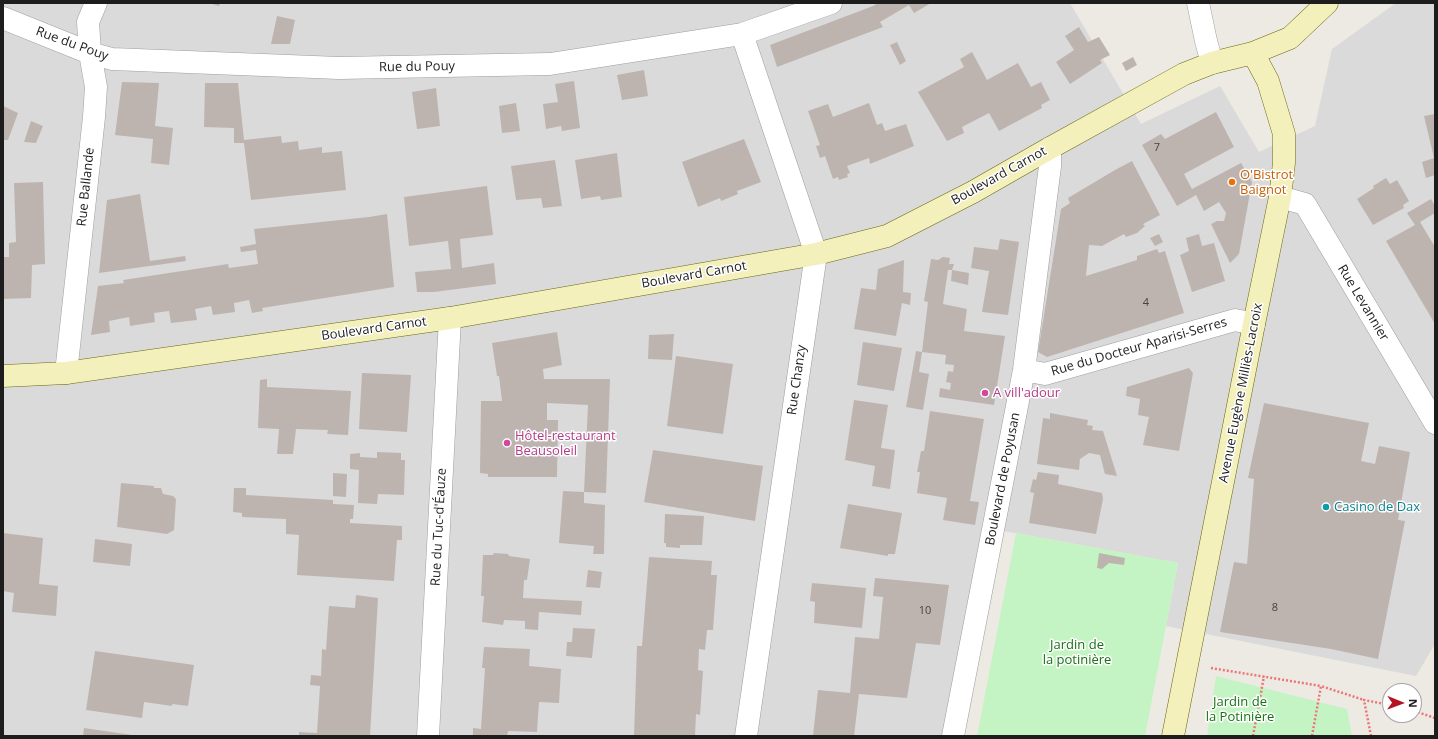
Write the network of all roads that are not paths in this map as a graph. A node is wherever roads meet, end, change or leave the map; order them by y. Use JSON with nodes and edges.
{"nodes":[{"id":1,"x":96,"y":3,"type":"edge"},
{"id":2,"x":831,"y":3,"type":"edge"},
{"id":3,"x":1198,"y":3,"type":"edge"},
{"id":4,"x":1327,"y":3,"type":"edge"},
{"id":5,"x":3,"y":18,"type":"edge"},
{"id":6,"x":742,"y":34,"type":"junction"},
{"id":7,"x":90,"y":53,"type":"junction"},
{"id":8,"x":1253,"y":53,"type":"junction"},
{"id":9,"x":1212,"y":63,"type":"junction"},
{"id":10,"x":1050,"y":148,"type":"junction"},
{"id":11,"x":1280,"y":197,"type":"junction"},
{"id":12,"x":816,"y":254,"type":"junction"},
{"id":13,"x":450,"y":318,"type":"junction"},
{"id":14,"x":1254,"y":324,"type":"junction"},
{"id":15,"x":1024,"y":370,"type":"junction"},
{"id":16,"x":66,"y":374,"type":"junction"},
{"id":17,"x":3,"y":376,"type":"edge"},
{"id":18,"x":1435,"y":423,"type":"edge"},
{"id":19,"x":428,"y":736,"type":"edge"},
{"id":20,"x":746,"y":736,"type":"edge"},
{"id":21,"x":953,"y":736,"type":"edge"},
{"id":22,"x":1173,"y":736,"type":"edge"}],
"edges":[{"from":1,"to":7,"type":"street","name":"Rue Ballande"},
{"from":2,"to":6,"type":"street","name":"Rue du Pouy"},
{"from":3,"to":9,"type":"street"},
{"from":4,"to":8,"type":"street","name":"Boulevard Carnot"},
{"from":5,"to":7,"type":"street","name":"Rue du Pouy"},
{"from":6,"to":7,"type":"street","name":"Rue du Pouy"},
{"from":6,"to":12,"type":"street","name":"Rue Chanzy"},
{"from":7,"to":16,"type":"street","name":"Rue Ballande"},
{"from":8,"to":9,"type":"street","name":"Boulevard Carnot"},
{"from":8,"to":11,"type":"street","name":"Avenue Eugène Milliès-Lacroix"},
{"from":9,"to":10,"type":"street","name":"Boulevard Carnot"},
{"from":10,"to":12,"type":"street","name":"Boulevard Carnot"},
{"from":10,"to":15,"type":"street","name":"Boulevard de Poyusan"},
{"from":11,"to":14,"type":"street","name":"Avenue Eugène Milliès-Lacroix"},
{"from":11,"to":18,"type":"street","name":"Rue Levannier"},
{"from":12,"to":13,"type":"street","name":"Boulevard Carnot"},
{"from":12,"to":20,"type":"street","name":"Rue Chanzy"},
{"from":13,"to":16,"type":"street","name":"Boulevard Carnot"},
{"from":13,"to":19,"type":"street","name":"Rue du Tuc-d'Éauze"},
{"from":14,"to":15,"type":"street","name":"Rue du Docteur Aparisi-Serres"},
{"from":14,"to":22,"type":"street","name":"Avenue Eugène Milliès-Lacroix"},
{"from":15,"to":21,"type":"street","name":"Boulevard de Poyusan"},
{"from":16,"to":17,"type":"street","name":"Boulevard Carnot"}]}
